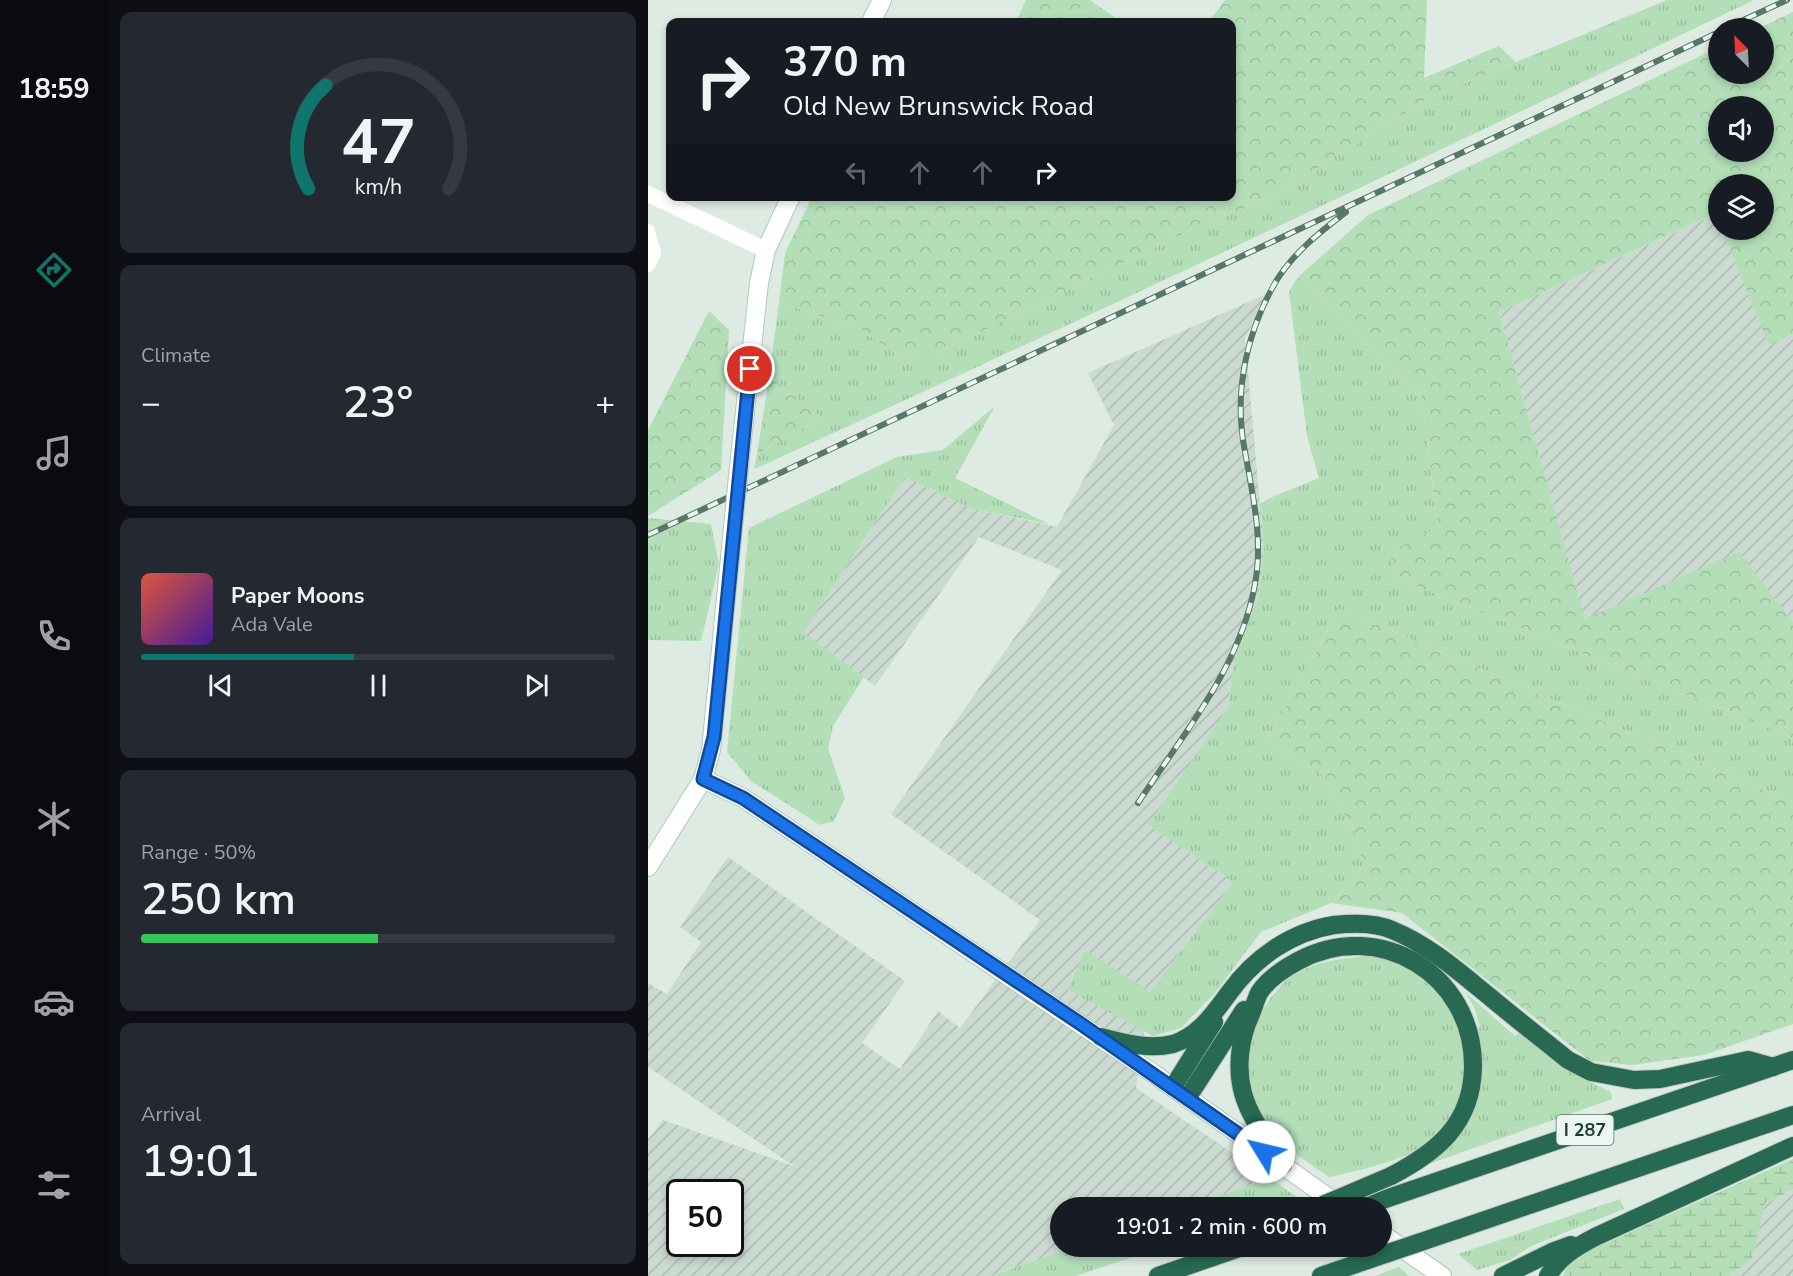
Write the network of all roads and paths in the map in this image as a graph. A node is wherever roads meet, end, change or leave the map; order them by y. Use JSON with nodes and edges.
{"nodes":[{"id":1,"x":882,"y":0,"type":"edge"},
{"id":2,"x":873,"y":18,"type":"edge"},
{"id":3,"x":648,"y":194,"type":"edge"},
{"id":4,"x":789,"y":201,"type":"edge"},
{"id":5,"x":648,"y":231,"type":"edge"},
{"id":6,"x":766,"y":250,"type":"junction"},
{"id":7,"x":648,"y":265,"type":"edge"},
{"id":8,"x":703,"y":779,"type":"junction"},
{"id":9,"x":648,"y":867,"type":"edge"},
{"id":10,"x":1260,"y":992,"type":"junction"},
{"id":11,"x":1215,"y":1014,"type":"junction"},
{"id":12,"x":1101,"y":1037,"type":"junction"},
{"id":13,"x":1793,"y":1060,"type":"edge"},
{"id":14,"x":1773,"y":1067,"type":"junction"},
{"id":15,"x":1180,"y":1092,"type":"junction"},
{"id":16,"x":1793,"y":1115,"type":"edge"},
{"id":17,"x":1793,"y":1146,"type":"edge"},
{"id":18,"x":1283,"y":1165,"type":"junction"},
{"id":19,"x":1328,"y":1197,"type":"edge"},
{"id":20,"x":1344,"y":1197,"type":"edge"},
{"id":21,"x":1390,"y":1197,"type":"edge"},
{"id":22,"x":1595,"y":1237,"type":"junction"},
{"id":23,"x":1392,"y":1241,"type":"edge"},
{"id":24,"x":1213,"y":1257,"type":"edge"},
{"id":25,"x":1158,"y":1276,"type":"edge"},
{"id":26,"x":1321,"y":1276,"type":"edge"},
{"id":27,"x":1442,"y":1276,"type":"edge"},
{"id":28,"x":1503,"y":1276,"type":"edge"},
{"id":29,"x":1548,"y":1276,"type":"edge"}],
"edges":[{"from":1,"to":2,"type":"main road"},
{"from":3,"to":6,"type":"street"},
{"from":4,"to":6,"type":"main road"},
{"from":5,"to":7,"type":"street"},
{"from":6,"to":8,"type":"main road","bridge":true},
{"from":8,"to":9,"type":"main road"},
{"from":8,"to":12,"type":"main road"},
{"from":10,"to":15,"type":"highway"},
{"from":10,"to":18,"type":"highway"},
{"from":10,"to":20,"type":"highway","bridge":true},
{"from":11,"to":12,"type":"highway"},
{"from":11,"to":14,"type":"highway"},
{"from":11,"to":15,"type":"highway"},
{"from":12,"to":15,"type":"main road"},
{"from":13,"to":14,"type":"highway","number":"I 287"},
{"from":14,"to":21,"type":"highway","number":"I 287"},
{"from":15,"to":18,"type":"main road"},
{"from":16,"to":26,"type":"highway","number":"I 287","bridge":true},
{"from":17,"to":22,"type":"highway"},
{"from":18,"to":19,"type":"main road"},
{"from":22,"to":28,"type":"highway"},
{"from":22,"to":29,"type":"highway"},
{"from":23,"to":27,"type":"main road"},
{"from":24,"to":25,"type":"highway"}]}
